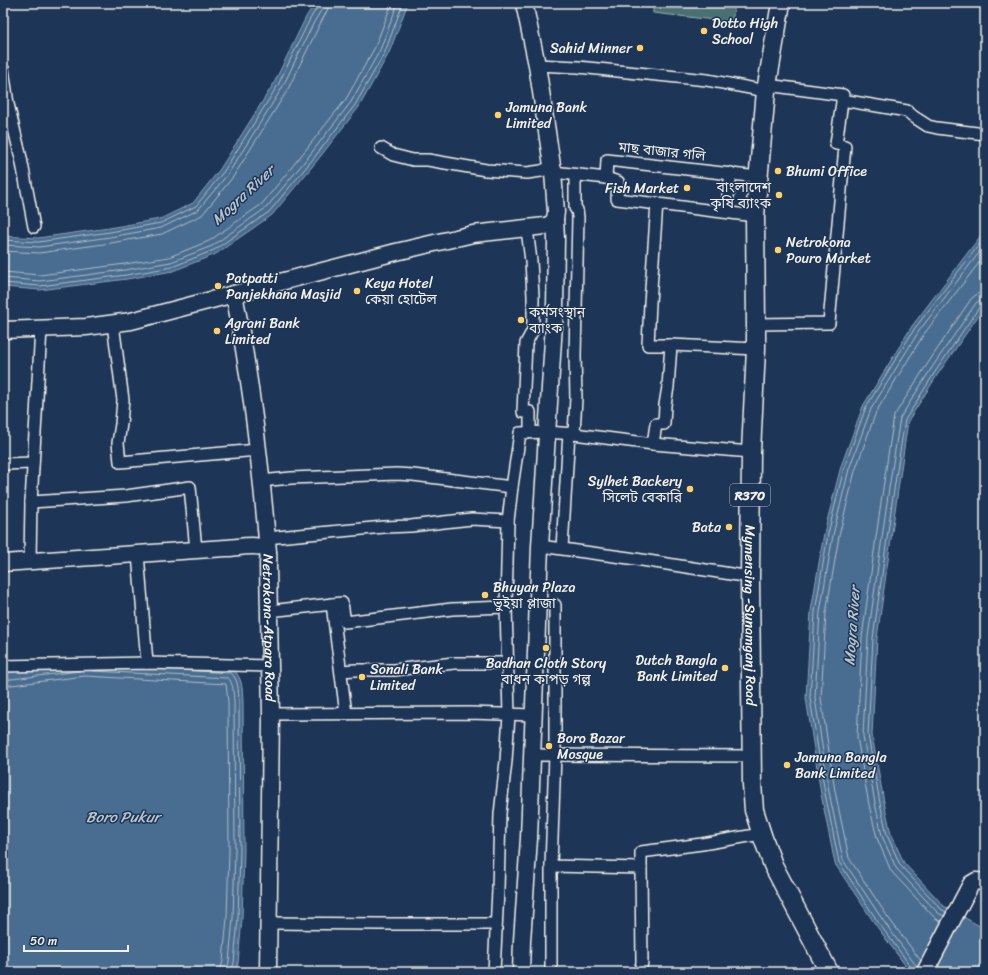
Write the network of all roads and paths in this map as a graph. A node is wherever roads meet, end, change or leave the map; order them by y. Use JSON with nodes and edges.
{"nodes":[{"id":1,"x":524,"y":3,"type":"edge"},
{"id":2,"x":781,"y":3,"type":"edge"},
{"id":3,"x":537,"y":65,"type":"junction"},
{"id":4,"x":3,"y":69,"type":"edge"},
{"id":5,"x":766,"y":88,"type":"junction"},
{"id":6,"x":842,"y":100,"type":"junction"},
{"id":7,"x":985,"y":134,"type":"edge"},
{"id":8,"x":381,"y":148,"type":"dead end"},
{"id":9,"x":552,"y":170,"type":"junction"},
{"id":10,"x":731,"y":173,"type":"junction"},
{"id":11,"x":575,"y":175,"type":"junction"},
{"id":12,"x":758,"y":177,"type":"junction"},
{"id":13,"x":606,"y":178,"type":"junction"},
{"id":14,"x":657,"y":203,"type":"junction"},
{"id":15,"x":726,"y":212,"type":"junction"},
{"id":16,"x":755,"y":216,"type":"junction"},
{"id":17,"x":555,"y":219,"type":"junction"},
{"id":18,"x":34,"y":227,"type":"dead end"},
{"id":19,"x":528,"y":229,"type":"junction"},
{"id":20,"x":234,"y":294,"type":"junction"},
{"id":21,"x":114,"y":324,"type":"junction"},
{"id":22,"x":756,"y":324,"type":"junction"},
{"id":23,"x":41,"y":329,"type":"junction"},
{"id":24,"x":3,"y":330,"type":"edge"},
{"id":25,"x":671,"y":345,"type":"junction"},
{"id":26,"x":756,"y":349,"type":"junction"},
{"id":27,"x":530,"y":432,"type":"junction"},
{"id":28,"x":548,"y":432,"type":"junction"},
{"id":29,"x":571,"y":434,"type":"junction"},
{"id":30,"x":653,"y":444,"type":"junction"},
{"id":31,"x":258,"y":450,"type":"junction"},
{"id":32,"x":750,"y":452,"type":"junction"},
{"id":33,"x":33,"y":463,"type":"junction"},
{"id":34,"x":3,"y":464,"type":"edge"},
{"id":35,"x":261,"y":481,"type":"junction"},
{"id":36,"x":512,"y":487,"type":"junction"},
{"id":37,"x":31,"y":502,"type":"junction"},
{"id":38,"x":508,"y":521,"type":"junction"},
{"id":39,"x":267,"y":545,"type":"junction"},
{"id":40,"x":540,"y":546,"type":"junction"},
{"id":41,"x":562,"y":548,"type":"junction"},
{"id":42,"x":196,"y":550,"type":"junction"},
{"id":43,"x":138,"y":554,"type":"junction"},
{"id":44,"x":30,"y":561,"type":"junction"},
{"id":45,"x":3,"y":563,"type":"edge"},
{"id":46,"x":750,"y":577,"type":"junction"},
{"id":47,"x":332,"y":604,"type":"junction"},
{"id":48,"x":555,"y":605,"type":"dead end"},
{"id":49,"x":506,"y":608,"type":"junction"},
{"id":50,"x":269,"y":611,"type":"junction"},
{"id":51,"x":147,"y":663,"type":"junction"},
{"id":52,"x":507,"y":663,"type":"junction"},
{"id":53,"x":3,"y":666,"type":"edge"},
{"id":54,"x":270,"y":666,"type":"junction"},
{"id":55,"x":341,"y":672,"type":"junction"},
{"id":56,"x":271,"y":714,"type":"junction"},
{"id":57,"x":346,"y":714,"type":"junction"},
{"id":58,"x":509,"y":715,"type":"junction"},
{"id":59,"x":534,"y":715,"type":"junction"},
{"id":60,"x":532,"y":756,"type":"junction"},
{"id":61,"x":555,"y":756,"type":"junction"},
{"id":62,"x":752,"y":756,"type":"junction"},
{"id":63,"x":761,"y":834,"type":"junction"},
{"id":64,"x":551,"y":866,"type":"junction"},
{"id":65,"x":641,"y":868,"type":"junction"},
{"id":66,"x":985,"y":882,"type":"edge"},
{"id":67,"x":268,"y":923,"type":"junction"},
{"id":68,"x":496,"y":924,"type":"junction"},
{"id":69,"x":268,"y":972,"type":"edge"},
{"id":70,"x":494,"y":972,"type":"edge"},
{"id":71,"x":521,"y":972,"type":"edge"},
{"id":72,"x":551,"y":972,"type":"edge"},
{"id":73,"x":640,"y":972,"type":"edge"},
{"id":74,"x":829,"y":972,"type":"edge"},
{"id":75,"x":925,"y":972,"type":"edge"}],
"edges":[{"from":1,"to":3,"type":"street"},
{"from":2,"to":5,"type":"main road","name":"Mymensing -Sunamganj Road","number":"R370"},
{"from":3,"to":5,"type":"street"},
{"from":3,"to":9,"type":"street"},
{"from":4,"to":18,"type":"street"},
{"from":5,"to":6,"type":"street"},
{"from":5,"to":12,"type":"main road","name":"Mymensing -Sunamganj Road","number":"R370"},
{"from":6,"to":7,"type":"street"},
{"from":6,"to":22,"type":"street"},
{"from":8,"to":9,"type":"street"},
{"from":9,"to":11,"type":"street"},
{"from":9,"to":17,"type":"street"},
{"from":10,"to":12,"type":"street","name":"মাছ বাজার গলি"},
{"from":10,"to":13,"type":"street","name":"মাছ বাজার গলি"},
{"from":10,"to":15,"type":"street"},
{"from":11,"to":13,"type":"street"},
{"from":11,"to":29,"type":"street"},
{"from":12,"to":16,"type":"main road","name":"Mymensing -Sunamganj Road","number":"R370"},
{"from":13,"to":14,"type":"street"},
{"from":14,"to":15,"type":"street"},
{"from":14,"to":25,"type":"street"},
{"from":15,"to":16,"type":"street"},
{"from":16,"to":22,"type":"main road","name":"Mymensing -Sunamganj Road","number":"R370"},
{"from":17,"to":19,"type":"street"},
{"from":17,"to":28,"type":"street"},
{"from":19,"to":20,"type":"street"},
{"from":19,"to":27,"type":"street"},
{"from":20,"to":21,"type":"street"},
{"from":20,"to":31,"type":"street"},
{"from":21,"to":23,"type":"street"},
{"from":21,"to":31,"type":"street"},
{"from":22,"to":26,"type":"main road","name":"Mymensing -Sunamganj Road","number":"R370"},
{"from":23,"to":24,"type":"street"},
{"from":23,"to":33,"type":"street"},
{"from":25,"to":26,"type":"street"},
{"from":25,"to":30,"type":"street"},
{"from":26,"to":32,"type":"main road","name":"Mymensing -Sunamganj Road","number":"R370"},
{"from":27,"to":28,"type":"street"},
{"from":27,"to":36,"type":"street"},
{"from":28,"to":29,"type":"street"},
{"from":28,"to":40,"type":"street"},
{"from":29,"to":30,"type":"street"},
{"from":29,"to":41,"type":"street"},
{"from":30,"to":32,"type":"street"},
{"from":31,"to":35,"type":"street"},
{"from":32,"to":46,"type":"main road","name":"Mymensing -Sunamganj Road","number":"R370"},
{"from":33,"to":34,"type":"street"},
{"from":33,"to":37,"type":"street"},
{"from":35,"to":36,"type":"street"},
{"from":35,"to":39,"type":"street"},
{"from":36,"to":38,"type":"street"},
{"from":37,"to":42,"type":"street"},
{"from":37,"to":44,"type":"street"},
{"from":38,"to":39,"type":"street"},
{"from":38,"to":49,"type":"street"},
{"from":39,"to":42,"type":"street","name":"Netrokona-Atpara Road"},
{"from":39,"to":50,"type":"street","name":"Netrokona-Atpara Road"},
{"from":40,"to":41,"type":"street"},
{"from":40,"to":59,"type":"street"},
{"from":41,"to":46,"type":"street"},
{"from":42,"to":43,"type":"street","name":"Netrokona-Atpara Road"},
{"from":43,"to":44,"type":"street","name":"Netrokona-Atpara Road"},
{"from":43,"to":51,"type":"street"},
{"from":44,"to":45,"type":"street","name":"Netrokona-Atpara Road"},
{"from":46,"to":62,"type":"main road","name":"Mymensing -Sunamganj Road","number":"R370"},
{"from":47,"to":49,"type":"street"},
{"from":47,"to":50,"type":"street"},
{"from":47,"to":55,"type":"street"},
{"from":48,"to":61,"type":"street"},
{"from":49,"to":52,"type":"street"},
{"from":50,"to":54,"type":"street","name":"Netrokona-Atpara Road"},
{"from":51,"to":53,"type":"street"},
{"from":51,"to":54,"type":"street"},
{"from":52,"to":55,"type":"street"},
{"from":52,"to":58,"type":"street"},
{"from":54,"to":56,"type":"street","name":"Netrokona-Atpara Road"},
{"from":55,"to":57,"type":"street"},
{"from":56,"to":57,"type":"street"},
{"from":56,"to":67,"type":"street","name":"Netrokona-Atpara Road"},
{"from":57,"to":58,"type":"street"},
{"from":58,"to":59,"type":"street"},
{"from":58,"to":68,"type":"street"},
{"from":59,"to":60,"type":"street"},
{"from":60,"to":61,"type":"street"},
{"from":60,"to":71,"type":"street"},
{"from":61,"to":62,"type":"street"},
{"from":61,"to":64,"type":"street"},
{"from":62,"to":63,"type":"main road","name":"Mymensing -Sunamganj Road","number":"R370"},
{"from":63,"to":65,"type":"street"},
{"from":63,"to":74,"type":"main road","name":"Mymensing -Sunamganj Road","number":"R370"},
{"from":64,"to":65,"type":"street"},
{"from":64,"to":72,"type":"street"},
{"from":65,"to":73,"type":"street"},
{"from":66,"to":75,"type":"street"},
{"from":67,"to":68,"type":"street"},
{"from":67,"to":69,"type":"street","name":"Netrokona-Atpara Road"},
{"from":68,"to":70,"type":"street"}]}
